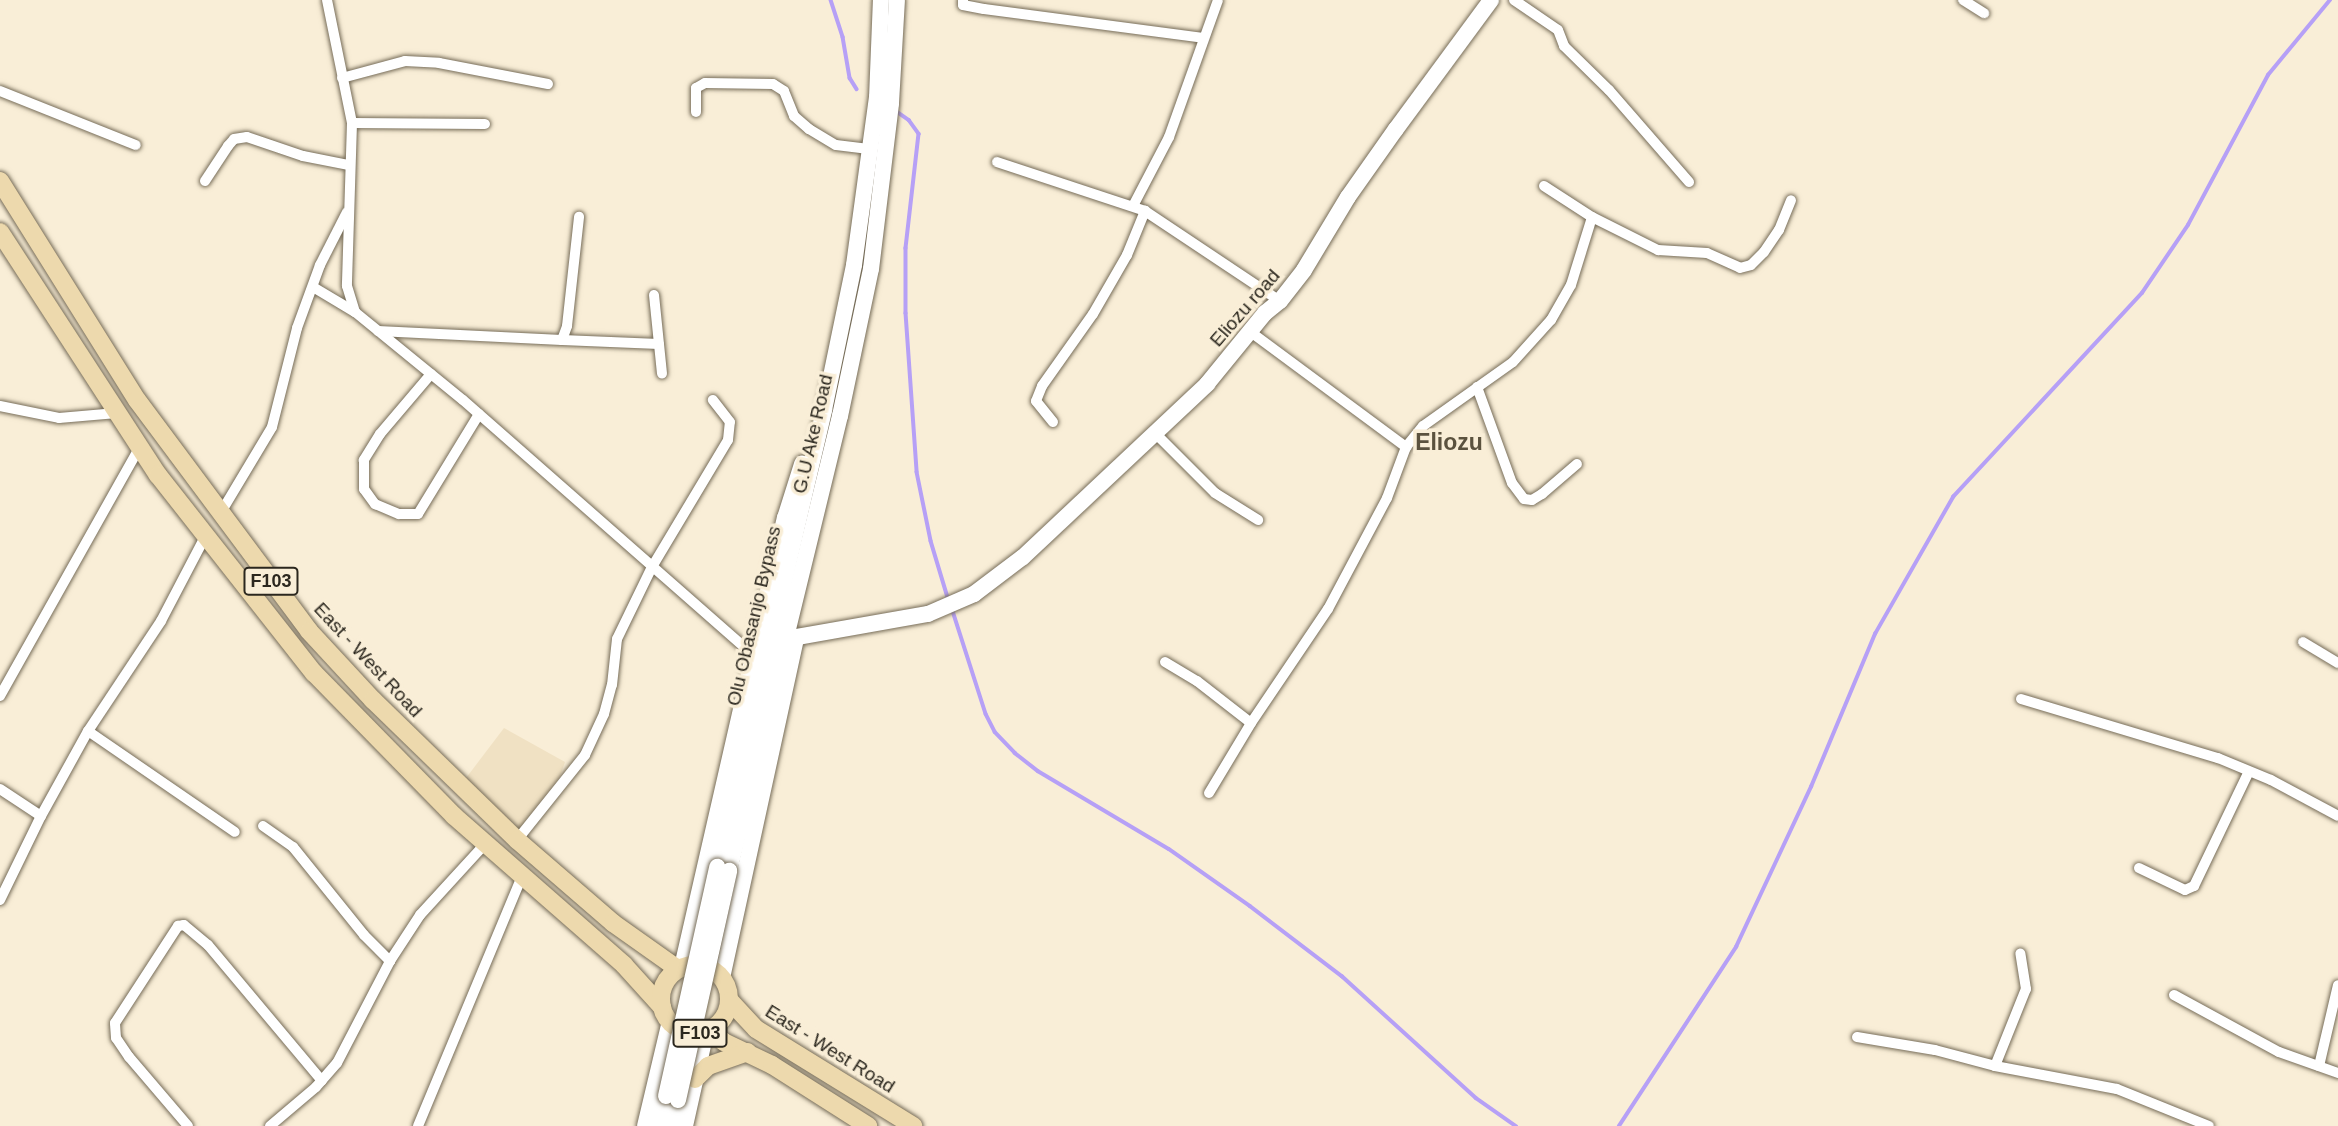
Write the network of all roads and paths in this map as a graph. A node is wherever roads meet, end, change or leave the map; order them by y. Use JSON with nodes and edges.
{"nodes":[{"id":1,"x":327,"y":0,"type":"edge"},
{"id":2,"x":881,"y":0,"type":"edge"},
{"id":3,"x":897,"y":0,"type":"edge"},
{"id":4,"x":963,"y":0,"type":"edge"},
{"id":5,"x":1218,"y":0,"type":"edge"},
{"id":6,"x":1491,"y":0,"type":"edge"},
{"id":7,"x":1514,"y":0,"type":"edge"},
{"id":8,"x":1963,"y":0,"type":"edge"},
{"id":9,"x":1984,"y":13,"type":"dead end"},
{"id":10,"x":1203,"y":38,"type":"junction"},
{"id":11,"x":342,"y":78,"type":"junction"},
{"id":12,"x":548,"y":84,"type":"dead end"},
{"id":13,"x":0,"y":92,"type":"edge"},
{"id":14,"x":696,"y":112,"type":"dead end"},
{"id":15,"x":352,"y":123,"type":"junction"},
{"id":16,"x":485,"y":124,"type":"dead end"},
{"id":17,"x":136,"y":145,"type":"dead end"},
{"id":18,"x":871,"y":149,"type":"junction"},
{"id":19,"x":997,"y":162,"type":"dead end"},
{"id":20,"x":349,"y":165,"type":"junction"},
{"id":21,"x":0,"y":181,"type":"edge"},
{"id":22,"x":205,"y":181,"type":"dead end"},
{"id":23,"x":1689,"y":182,"type":"dead end"},
{"id":24,"x":1544,"y":186,"type":"dead end"},
{"id":25,"x":1791,"y":200,"type":"dead end"},
{"id":26,"x":1133,"y":206,"type":"junction"},
{"id":27,"x":1145,"y":211,"type":"junction"},
{"id":28,"x":347,"y":212,"type":"junction"},
{"id":29,"x":1592,"y":216,"type":"junction"},
{"id":30,"x":579,"y":217,"type":"dead end"},
{"id":31,"x":0,"y":232,"type":"edge"},
{"id":32,"x":313,"y":288,"type":"junction"},
{"id":33,"x":654,"y":295,"type":"dead end"},
{"id":34,"x":1280,"y":301,"type":"junction"},
{"id":35,"x":355,"y":312,"type":"junction"},
{"id":36,"x":377,"y":331,"type":"junction"},
{"id":37,"x":1252,"y":333,"type":"junction"},
{"id":38,"x":562,"y":340,"type":"junction"},
{"id":39,"x":659,"y":344,"type":"junction"},
{"id":40,"x":431,"y":374,"type":"junction"},
{"id":41,"x":662,"y":374,"type":"dead end"},
{"id":42,"x":1477,"y":387,"type":"junction"},
{"id":43,"x":713,"y":400,"type":"dead end"},
{"id":44,"x":0,"y":406,"type":"edge"},
{"id":45,"x":117,"y":413,"type":"junction"},
{"id":46,"x":832,"y":413,"type":"junction"},
{"id":47,"x":479,"y":414,"type":"junction"},
{"id":48,"x":1053,"y":422,"type":"dead end"},
{"id":49,"x":1154,"y":432,"type":"junction"},
{"id":50,"x":1406,"y":447,"type":"junction"},
{"id":51,"x":139,"y":448,"type":"junction"},
{"id":52,"x":1577,"y":464,"type":"dead end"},
{"id":53,"x":220,"y":514,"type":"junction"},
{"id":54,"x":1258,"y":520,"type":"dead end"},
{"id":55,"x":205,"y":537,"type":"junction"},
{"id":56,"x":652,"y":568,"type":"junction"},
{"id":57,"x":797,"y":638,"type":"junction"},
{"id":58,"x":2303,"y":642,"type":"dead end"},
{"id":59,"x":753,"y":655,"type":"junction"},
{"id":60,"x":1165,"y":662,"type":"dead end"},
{"id":61,"x":2338,"y":663,"type":"edge"},
{"id":62,"x":0,"y":696,"type":"edge"},
{"id":63,"x":2021,"y":699,"type":"dead end"},
{"id":64,"x":1251,"y":723,"type":"junction"},
{"id":65,"x":88,"y":731,"type":"junction"},
{"id":66,"x":2249,"y":771,"type":"junction"},
{"id":67,"x":0,"y":789,"type":"edge"},
{"id":68,"x":1209,"y":793,"type":"dead end"},
{"id":69,"x":41,"y":816,"type":"junction"},
{"id":70,"x":2338,"y":816,"type":"edge"},
{"id":71,"x":263,"y":827,"type":"dead end"},
{"id":72,"x":235,"y":832,"type":"dead end"},
{"id":73,"x":517,"y":840,"type":"junction"},
{"id":74,"x":485,"y":844,"type":"junction"},
{"id":75,"x":2139,"y":869,"type":"dead end"},
{"id":76,"x":522,"y":876,"type":"junction"},
{"id":77,"x":0,"y":900,"type":"edge"},
{"id":78,"x":2020,"y":953,"type":"dead end"},
{"id":79,"x":390,"y":961,"type":"junction"},
{"id":80,"x":680,"y":968,"type":"junction"},
{"id":81,"x":722,"y":978,"type":"junction"},
{"id":82,"x":2338,"y":985,"type":"edge"},
{"id":83,"x":2174,"y":995,"type":"dead end"},
{"id":84,"x":730,"y":1001,"type":"junction"},
{"id":85,"x":666,"y":1014,"type":"junction"},
{"id":86,"x":708,"y":1031,"type":"junction"},
{"id":87,"x":1857,"y":1037,"type":"dead end"},
{"id":88,"x":748,"y":1052,"type":"junction"},
{"id":89,"x":1996,"y":1066,"type":"junction"},
{"id":90,"x":2319,"y":1066,"type":"junction"},
{"id":91,"x":2338,"y":1073,"type":"edge"},
{"id":92,"x":695,"y":1079,"type":"junction"},
{"id":93,"x":322,"y":1081,"type":"junction"},
{"id":94,"x":672,"y":1098,"type":"junction"},
{"id":95,"x":187,"y":1126,"type":"edge"},
{"id":96,"x":270,"y":1126,"type":"edge"},
{"id":97,"x":418,"y":1126,"type":"edge"},
{"id":98,"x":645,"y":1126,"type":"edge"},
{"id":99,"x":659,"y":1126,"type":"edge"},
{"id":100,"x":672,"y":1126,"type":"edge"},
{"id":101,"x":685,"y":1126,"type":"edge"},
{"id":102,"x":868,"y":1126,"type":"edge"},
{"id":103,"x":913,"y":1126,"type":"edge"},
{"id":104,"x":2209,"y":1126,"type":"edge"}],
"edges":[{"from":1,"to":11,"type":"street"},
{"from":2,"to":18,"type":"main road","name":"Olu Obasanjo Bypass"},
{"from":3,"to":46,"type":"main road","name":"G.U Ake Road"},
{"from":4,"to":10,"type":"street"},
{"from":5,"to":10,"type":"street"},
{"from":6,"to":34,"type":"main road","name":"Eliozu road"},
{"from":7,"to":23,"type":"street"},
{"from":8,"to":9,"type":"street"},
{"from":10,"to":26,"type":"street"},
{"from":11,"to":12,"type":"street"},
{"from":11,"to":15,"type":"street"},
{"from":13,"to":17,"type":"street"},
{"from":14,"to":18,"type":"street"},
{"from":15,"to":16,"type":"street"},
{"from":15,"to":20,"type":"street"},
{"from":18,"to":46,"type":"main road","name":"Olu Obasanjo Bypass"},
{"from":19,"to":26,"type":"street"},
{"from":20,"to":22,"type":"street"},
{"from":20,"to":28,"type":"street"},
{"from":21,"to":53,"type":"main road","name":"East - West Road","number":"F103"},
{"from":24,"to":29,"type":"street"},
{"from":25,"to":29,"type":"street"},
{"from":26,"to":27,"type":"street"},
{"from":27,"to":34,"type":"street"},
{"from":27,"to":48,"type":"street"},
{"from":28,"to":32,"type":"street"},
{"from":28,"to":35,"type":"street"},
{"from":29,"to":42,"type":"street"},
{"from":30,"to":38,"type":"street"},
{"from":31,"to":45,"type":"main road","number":"F103"},
{"from":32,"to":35,"type":"street"},
{"from":32,"to":53,"type":"street"},
{"from":33,"to":39,"type":"street"},
{"from":34,"to":37,"type":"main road","name":"Eliozu road"},
{"from":35,"to":36,"type":"street"},
{"from":36,"to":38,"type":"street"},
{"from":36,"to":40,"type":"street"},
{"from":37,"to":49,"type":"main road","name":"Eliozu road"},
{"from":37,"to":50,"type":"street"},
{"from":38,"to":39,"type":"street"},
{"from":39,"to":41,"type":"street"},
{"from":40,"to":47,"type":"street"},
{"from":40,"to":47,"type":"street"},
{"from":42,"to":50,"type":"street"},
{"from":42,"to":52,"type":"street"},
{"from":43,"to":56,"type":"street"},
{"from":44,"to":45,"type":"street"},
{"from":45,"to":51,"type":"main road","number":"F103"},
{"from":46,"to":57,"type":"main road"},
{"from":46,"to":59,"type":"main road"},
{"from":46,"to":94,"type":"main road","name":"Olu Obasanjo Bypass","bridge":true},
{"from":47,"to":56,"type":"street"},
{"from":49,"to":54,"type":"street"},
{"from":49,"to":57,"type":"main road","name":"Eliozu road"},
{"from":50,"to":64,"type":"street"},
{"from":51,"to":55,"type":"main road","number":"F103"},
{"from":51,"to":62,"type":"street"},
{"from":53,"to":73,"type":"main road","name":"East - West Road","number":"F103"},
{"from":55,"to":65,"type":"street"},
{"from":55,"to":74,"type":"main road","number":"F103"},
{"from":56,"to":59,"type":"street"},
{"from":56,"to":73,"type":"street"},
{"from":57,"to":81,"type":"main road"},
{"from":58,"to":61,"type":"street"},
{"from":59,"to":80,"type":"main road"},
{"from":60,"to":64,"type":"street"},
{"from":63,"to":66,"type":"street"},
{"from":64,"to":68,"type":"street"},
{"from":65,"to":69,"type":"street"},
{"from":65,"to":72,"type":"street"},
{"from":66,"to":70,"type":"street"},
{"from":66,"to":75,"type":"street"},
{"from":67,"to":69,"type":"street"},
{"from":69,"to":77,"type":"street"},
{"from":71,"to":79,"type":"street"},
{"from":73,"to":80,"type":"main road","name":"East - West Road","number":"F103"},
{"from":74,"to":76,"type":"main road","number":"F103"},
{"from":74,"to":79,"type":"street"},
{"from":76,"to":85,"type":"main road","number":"F103"},
{"from":76,"to":97,"type":"street"},
{"from":78,"to":89,"type":"street"},
{"from":79,"to":93,"type":"street"},
{"from":80,"to":81,"type":"main road","number":"F103"},
{"from":80,"to":85,"type":"main road","number":"F103"},
{"from":81,"to":84,"type":"main road","number":"F103"},
{"from":82,"to":90,"type":"street"},
{"from":83,"to":90,"type":"street"},
{"from":84,"to":86,"type":"main road","number":"F103"},
{"from":84,"to":103,"type":"main road","name":"East - West Road","number":"F103"},
{"from":85,"to":86,"type":"main road","number":"F103"},
{"from":85,"to":98,"type":"main road"},
{"from":86,"to":88,"type":"main road","number":"F103"},
{"from":86,"to":92,"type":"main road"},
{"from":87,"to":89,"type":"street"},
{"from":88,"to":92,"type":"main road"},
{"from":88,"to":102,"type":"main road","number":"F103"},
{"from":89,"to":104,"type":"street"},
{"from":90,"to":91,"type":"street"},
{"from":92,"to":101,"type":"main road"},
{"from":93,"to":95,"type":"street"},
{"from":93,"to":96,"type":"street"},
{"from":94,"to":99,"type":"main road"},
{"from":94,"to":100,"type":"main road"}]}
